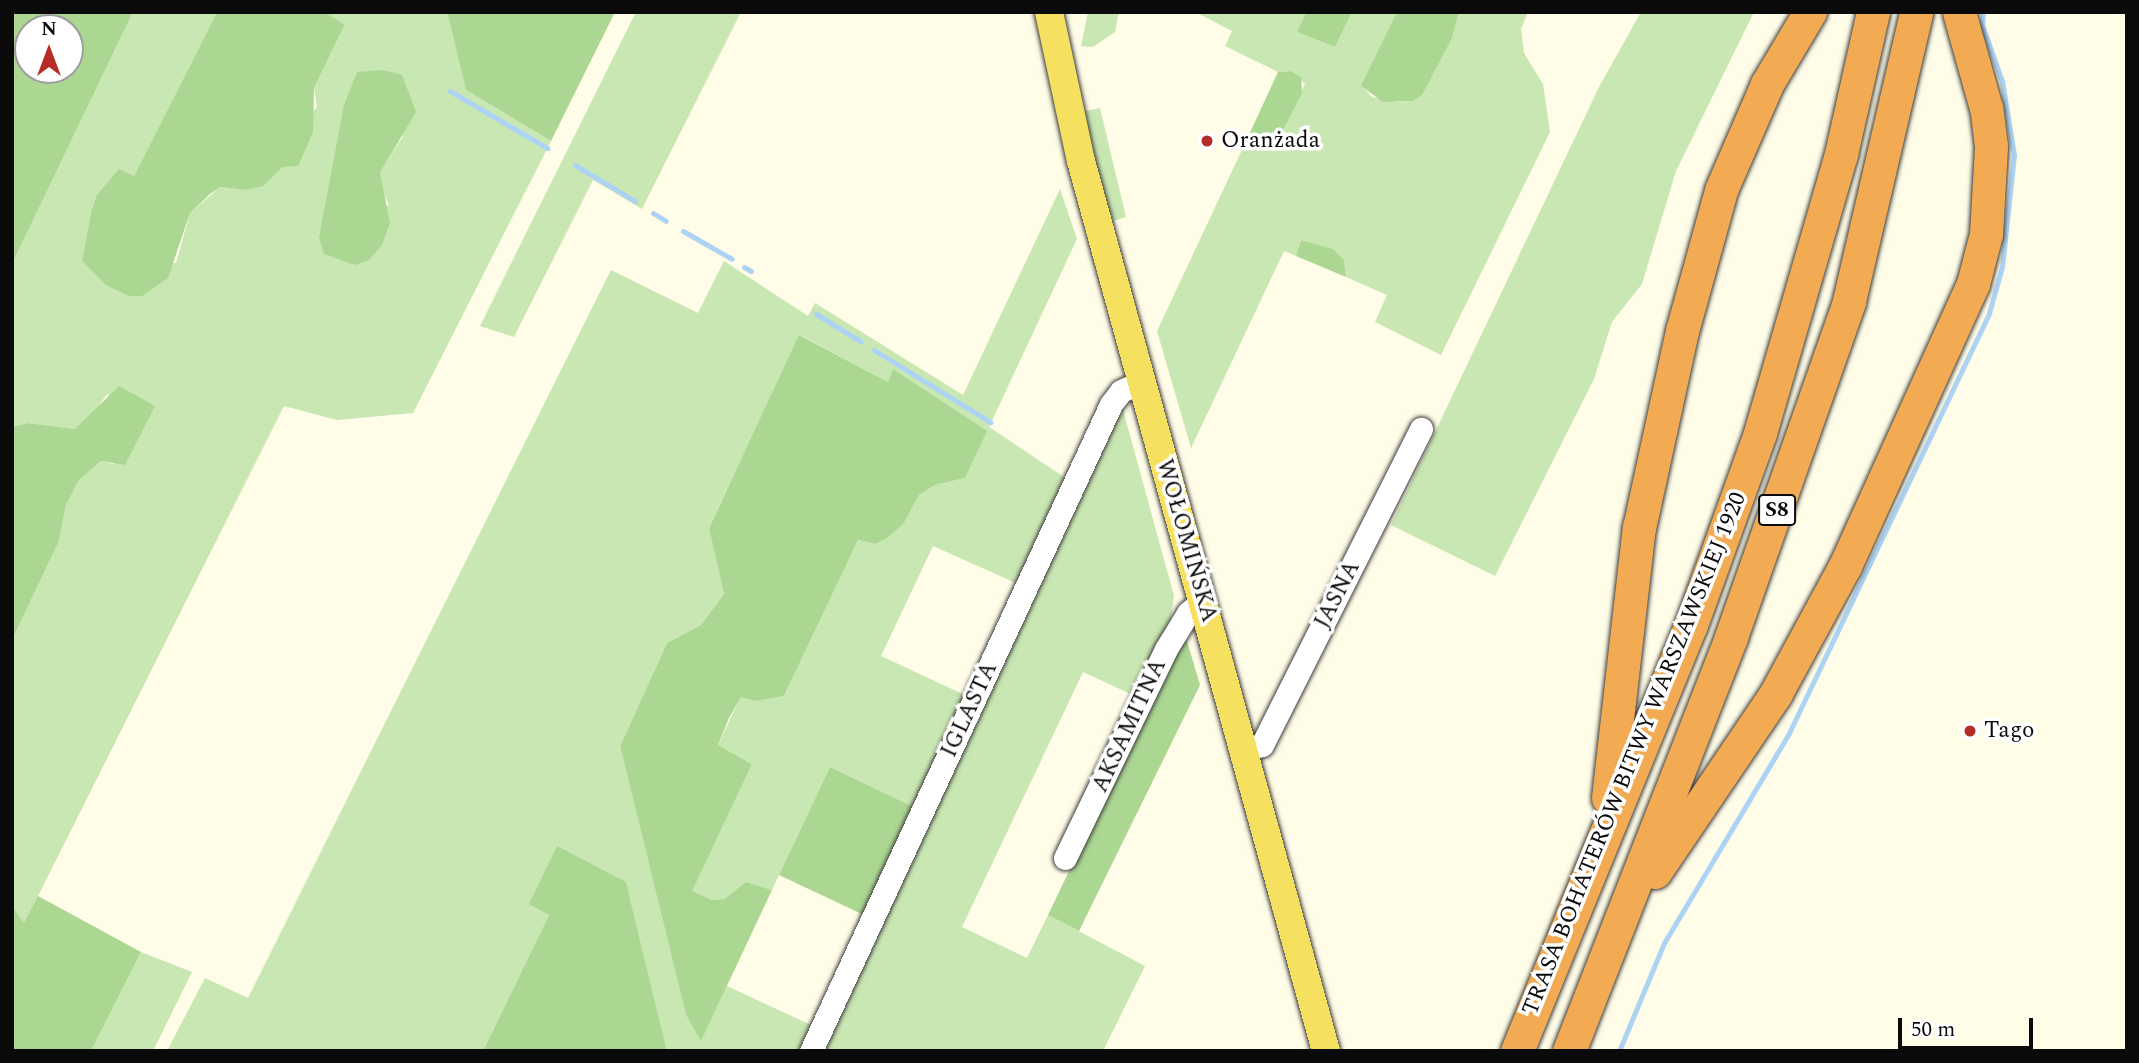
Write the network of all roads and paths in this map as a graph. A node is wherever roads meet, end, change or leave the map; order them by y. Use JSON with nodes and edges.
{"nodes":[{"id":1,"x":1810,"y":12,"type":"edge"},
{"id":2,"x":1829,"y":12,"type":"edge"},
{"id":3,"x":1873,"y":12,"type":"edge"},
{"id":4,"x":1916,"y":12,"type":"edge"},
{"id":5,"x":1959,"y":12,"type":"edge"},
{"id":6,"x":1052,"y":18,"type":"edge"},
{"id":7,"x":1779,"y":65,"type":"junction"},
{"id":8,"x":1141,"y":382,"type":"junction"},
{"id":9,"x":1421,"y":429,"type":"dead end"},
{"id":10,"x":1203,"y":600,"type":"junction"},
{"id":11,"x":1246,"y":749,"type":"junction"},
{"id":12,"x":1603,"y":838,"type":"junction"},
{"id":13,"x":1065,"y":858,"type":"dead end"},
{"id":14,"x":1622,"y":920,"type":"junction"},
{"id":15,"x":811,"y":1051,"type":"edge"},
{"id":16,"x":1326,"y":1051,"type":"edge"},
{"id":17,"x":1517,"y":1051,"type":"edge"},
{"id":18,"x":1569,"y":1051,"type":"edge"}],
"edges":[{"from":1,"to":7,"type":"highway"},
{"from":2,"to":7,"type":"highway"},
{"from":3,"to":12,"type":"highway","name":"TRASA BOHATERÓW BITWY WARSZAWSKIEJ 1920","number":"S8"},
{"from":4,"to":14,"type":"highway","name":"TRASA BOHATERÓW BITWY WARSZAWSKIEJ 1920","number":"S8"},
{"from":5,"to":14,"type":"highway"},
{"from":6,"to":8,"type":"main road","name":"WOŁOMIŃSKA"},
{"from":7,"to":12,"type":"highway"},
{"from":8,"to":10,"type":"main road","name":"WOŁOMIŃSKA"},
{"from":8,"to":15,"type":"street","name":"IGLASTA"},
{"from":9,"to":11,"type":"street","name":"JASNA"},
{"from":10,"to":11,"type":"main road","name":"WOŁOMIŃSKA"},
{"from":10,"to":13,"type":"street","name":"AKSAMITNA"},
{"from":11,"to":16,"type":"main road","name":"WOŁOMIŃSKA"},
{"from":12,"to":17,"type":"highway","name":"TRASA BOHATERÓW BITWY WARSZAWSKIEJ 1920","number":"S8"},
{"from":14,"to":18,"type":"highway","name":"TRASA BOHATERÓW BITWY WARSZAWSKIEJ 1920","number":"S8"}]}
